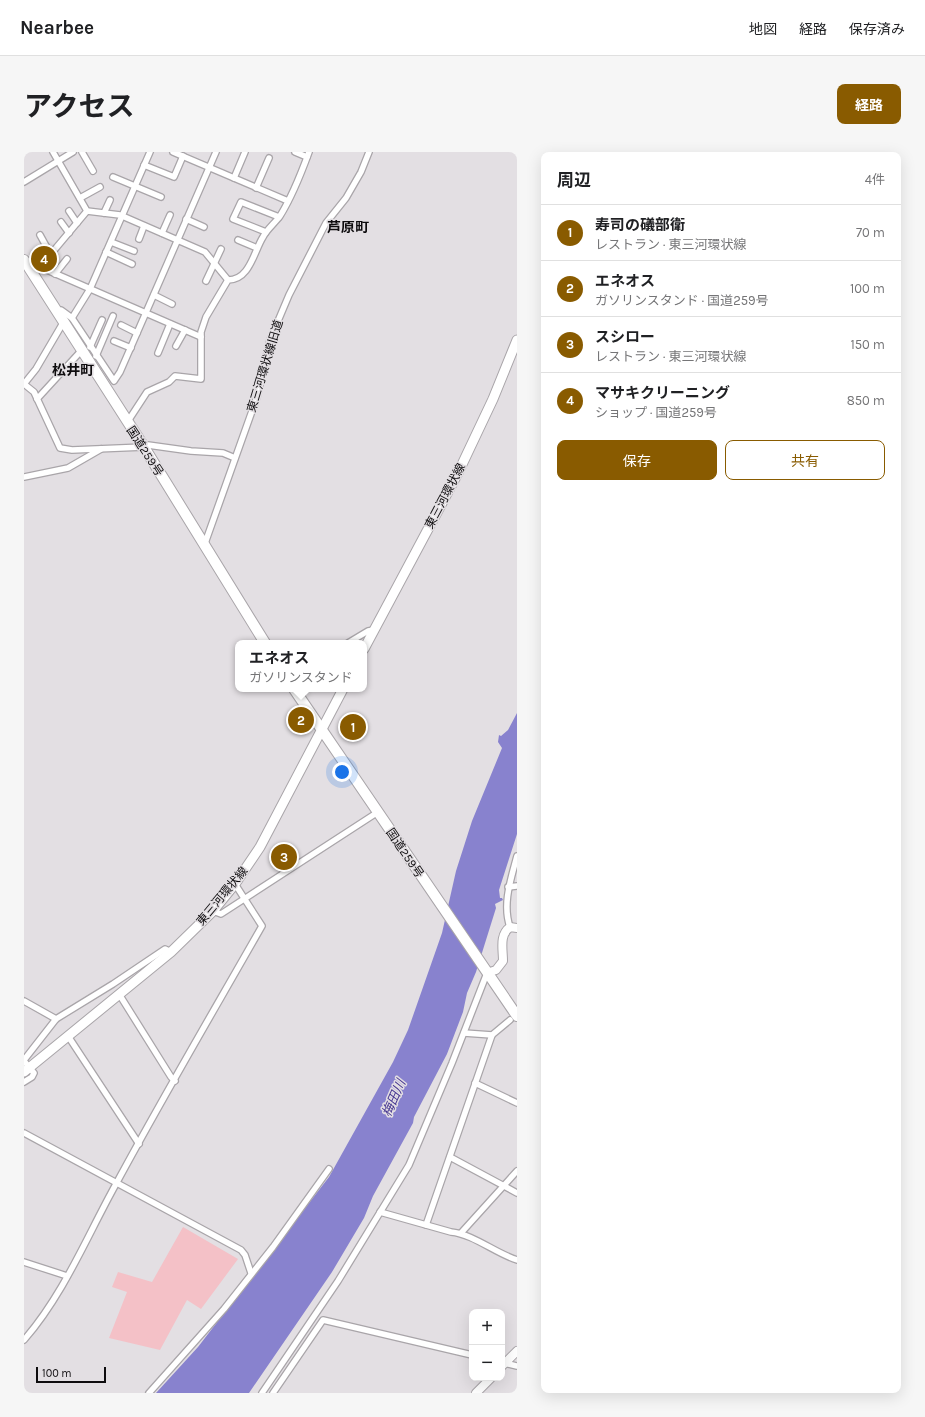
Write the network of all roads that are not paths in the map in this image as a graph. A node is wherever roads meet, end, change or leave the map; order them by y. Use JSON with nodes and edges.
{"nodes":[{"id":1,"x":53,"y":152,"type":"edge"},
{"id":2,"x":74,"y":152,"type":"edge"},
{"id":3,"x":82,"y":152,"type":"edge"},
{"id":4,"x":150,"y":152,"type":"edge"},
{"id":5,"x":216,"y":152,"type":"edge"},
{"id":6,"x":245,"y":152,"type":"edge"},
{"id":7,"x":295,"y":152,"type":"edge"},
{"id":8,"x":369,"y":152,"type":"edge"},
{"id":9,"x":176,"y":153,"type":"edge"},
{"id":10,"x":185,"y":155,"type":"edge"},
{"id":11,"x":308,"y":155,"type":"edge"},
{"id":12,"x":268,"y":158,"type":"dead end"},
{"id":13,"x":58,"y":161,"type":"junction"},
{"id":14,"x":144,"y":165,"type":"junction"},
{"id":15,"x":209,"y":168,"type":"junction"},
{"id":16,"x":93,"y":171,"type":"dead end"},
{"id":17,"x":113,"y":177,"type":"dead end"},
{"id":18,"x":234,"y":178,"type":"junction"},
{"id":19,"x":24,"y":182,"type":"edge"},
{"id":20,"x":136,"y":186,"type":"junction"},
{"id":21,"x":100,"y":187,"type":"dead end"},
{"id":22,"x":256,"y":188,"type":"junction"},
{"id":23,"x":161,"y":197,"type":"dead end"},
{"id":24,"x":80,"y":198,"type":"junction"},
{"id":25,"x":110,"y":200,"type":"dead end"},
{"id":26,"x":288,"y":201,"type":"junction"},
{"id":27,"x":70,"y":211,"type":"dead end"},
{"id":28,"x":88,"y":211,"type":"junction"},
{"id":29,"x":104,"y":213,"type":"junction"},
{"id":30,"x":170,"y":215,"type":"dead end"},
{"id":31,"x":279,"y":216,"type":"junction"},
{"id":32,"x":122,"y":217,"type":"junction"},
{"id":33,"x":186,"y":219,"type":"junction"},
{"id":34,"x":61,"y":222,"type":"dead end"},
{"id":35,"x":77,"y":223,"type":"junction"},
{"id":36,"x":144,"y":226,"type":"junction"},
{"id":37,"x":204,"y":227,"type":"dead end"},
{"id":38,"x":266,"y":232,"type":"junction"},
{"id":39,"x":69,"y":234,"type":"junction"},
{"id":40,"x":162,"y":234,"type":"junction"},
{"id":41,"x":40,"y":235,"type":"dead end"},
{"id":42,"x":139,"y":239,"type":"dead end"},
{"id":43,"x":177,"y":240,"type":"junction"},
{"id":44,"x":238,"y":240,"type":"dead end"},
{"id":45,"x":111,"y":242,"type":"junction"},
{"id":46,"x":257,"y":248,"type":"junction"},
{"id":47,"x":221,"y":249,"type":"dead end"},
{"id":48,"x":134,"y":251,"type":"dead end"},
{"id":49,"x":106,"y":252,"type":"junction"},
{"id":50,"x":51,"y":255,"type":"junction"},
{"id":51,"x":67,"y":259,"type":"dead end"},
{"id":52,"x":214,"y":263,"type":"junction"},
{"id":53,"x":25,"y":264,"type":"edge"},
{"id":54,"x":132,"y":264,"type":"dead end"},
{"id":55,"x":40,"y":267,"type":"junction"},
{"id":56,"x":55,"y":274,"type":"junction"},
{"id":57,"x":228,"y":280,"type":"junction"},
{"id":58,"x":206,"y":281,"type":"dead end"},
{"id":59,"x":90,"y":289,"type":"junction"},
{"id":60,"x":154,"y":295,"type":"junction"},
{"id":61,"x":172,"y":304,"type":"dead end"},
{"id":62,"x":146,"y":313,"type":"junction"},
{"id":63,"x":113,"y":316,"type":"dead end"},
{"id":64,"x":102,"y":320,"type":"dead end"},
{"id":65,"x":68,"y":321,"type":"junction"},
{"id":66,"x":170,"y":324,"type":"junction"},
{"id":67,"x":121,"y":325,"type":"dead end"},
{"id":68,"x":185,"y":330,"type":"junction"},
{"id":69,"x":137,"y":333,"type":"junction"},
{"id":70,"x":201,"y":337,"type":"junction"},
{"id":71,"x":517,"y":340,"type":"edge"},
{"id":72,"x":114,"y":341,"type":"dead end"},
{"id":73,"x":176,"y":346,"type":"dead end"},
{"id":74,"x":131,"y":348,"type":"junction"},
{"id":75,"x":86,"y":349,"type":"junction"},
{"id":76,"x":158,"y":353,"type":"dead end"},
{"id":77,"x":96,"y":356,"type":"junction"},
{"id":78,"x":25,"y":387,"type":"edge"},
{"id":79,"x":37,"y":399,"type":"junction"},
{"id":80,"x":126,"y":421,"type":"junction"},
{"id":81,"x":144,"y":447,"type":"junction"},
{"id":82,"x":103,"y":448,"type":"junction"},
{"id":83,"x":236,"y":458,"type":"junction"},
{"id":84,"x":24,"y":477,"type":"edge"},
{"id":85,"x":204,"y":547,"type":"junction"},
{"id":86,"x":374,"y":630,"type":"junction"},
{"id":87,"x":263,"y":640,"type":"edge"},
{"id":88,"x":353,"y":640,"type":"edge"},
{"id":89,"x":367,"y":643,"type":"edge"},
{"id":90,"x":296,"y":692,"type":"edge"},
{"id":91,"x":341,"y":692,"type":"edge"},
{"id":92,"x":322,"y":730,"type":"junction"},
{"id":93,"x":378,"y":812,"type":"junction"},
{"id":94,"x":517,"y":856,"type":"edge"},
{"id":95,"x":235,"y":884,"type":"junction"},
{"id":96,"x":517,"y":886,"type":"edge"},
{"id":97,"x":508,"y":887,"type":"junction"},
{"id":98,"x":245,"y":899,"type":"junction"},
{"id":99,"x":213,"y":911,"type":"junction"},
{"id":100,"x":513,"y":927,"type":"edge"},
{"id":101,"x":171,"y":952,"type":"junction"},
{"id":102,"x":487,"y":973,"type":"junction"},
{"id":103,"x":119,"y":994,"type":"junction"},
{"id":104,"x":24,"y":1000,"type":"edge"},
{"id":105,"x":514,"y":1018,"type":"edge"},
{"id":106,"x":56,"y":1019,"type":"junction"},
{"id":107,"x":464,"y":1033,"type":"junction"},
{"id":108,"x":492,"y":1035,"type":"junction"},
{"id":109,"x":68,"y":1036,"type":"junction"},
{"id":110,"x":25,"y":1065,"type":"edge"},
{"id":111,"x":175,"y":1081,"type":"junction"},
{"id":112,"x":24,"y":1082,"type":"edge"},
{"id":113,"x":476,"y":1082,"type":"junction"},
{"id":114,"x":517,"y":1104,"type":"edge"},
{"id":115,"x":24,"y":1133,"type":"edge"},
{"id":116,"x":139,"y":1144,"type":"junction"},
{"id":117,"x":450,"y":1157,"type":"junction"},
{"id":118,"x":329,"y":1169,"type":"dead end"},
{"id":119,"x":517,"y":1171,"type":"edge"},
{"id":120,"x":116,"y":1183,"type":"junction"},
{"id":121,"x":504,"y":1186,"type":"junction"},
{"id":122,"x":517,"y":1193,"type":"edge"},
{"id":123,"x":380,"y":1212,"type":"junction"},
{"id":124,"x":426,"y":1225,"type":"junction"},
{"id":125,"x":461,"y":1232,"type":"junction"},
{"id":126,"x":517,"y":1260,"type":"edge"},
{"id":127,"x":24,"y":1262,"type":"edge"},
{"id":128,"x":251,"y":1273,"type":"junction"},
{"id":129,"x":67,"y":1276,"type":"junction"},
{"id":130,"x":24,"y":1340,"type":"edge"},
{"id":131,"x":517,"y":1350,"type":"edge"},
{"id":132,"x":469,"y":1354,"type":"edge"},
{"id":133,"x":505,"y":1362,"type":"edge"},
{"id":134,"x":505,"y":1364,"type":"edge"},
{"id":135,"x":517,"y":1366,"type":"edge"},
{"id":136,"x":488,"y":1381,"type":"edge"},
{"id":137,"x":149,"y":1393,"type":"edge"},
{"id":138,"x":262,"y":1393,"type":"edge"},
{"id":139,"x":275,"y":1393,"type":"edge"},
{"id":140,"x":476,"y":1393,"type":"edge"}],
"edges":[{"from":1,"to":13,"type":"street"},
{"from":2,"to":13,"type":"street"},
{"from":3,"to":16,"type":"street"},
{"from":4,"to":14,"type":"street"},
{"from":5,"to":15,"type":"street"},
{"from":6,"to":18,"type":"street"},
{"from":7,"to":11,"type":"street"},
{"from":8,"to":83,"type":"street","name":"東三河環状線旧道"},
{"from":9,"to":10,"type":"street"},
{"from":10,"to":14,"type":"street"},
{"from":10,"to":15,"type":"street"},
{"from":11,"to":26,"type":"street"},
{"from":12,"to":22,"type":"street"},
{"from":13,"to":19,"type":"street"},
{"from":13,"to":24,"type":"street"},
{"from":14,"to":20,"type":"street"},
{"from":15,"to":18,"type":"street"},
{"from":15,"to":33,"type":"street"},
{"from":17,"to":20,"type":"street"},
{"from":18,"to":22,"type":"street"},
{"from":20,"to":23,"type":"street"},
{"from":20,"to":32,"type":"street"},
{"from":21,"to":24,"type":"street"},
{"from":22,"to":26,"type":"street"},
{"from":24,"to":28,"type":"street"},
{"from":25,"to":29,"type":"street"},
{"from":26,"to":31,"type":"street"},
{"from":27,"to":35,"type":"street"},
{"from":28,"to":29,"type":"street"},
{"from":28,"to":35,"type":"street"},
{"from":29,"to":32,"type":"street"},
{"from":30,"to":40,"type":"street"},
{"from":31,"to":38,"type":"street"},
{"from":31,"to":38,"type":"street"},
{"from":32,"to":36,"type":"street"},
{"from":32,"to":45,"type":"street"},
{"from":33,"to":37,"type":"street"},
{"from":33,"to":43,"type":"street"},
{"from":34,"to":39,"type":"street"},
{"from":35,"to":39,"type":"street"},
{"from":36,"to":40,"type":"street"},
{"from":36,"to":42,"type":"street"},
{"from":38,"to":46,"type":"street"},
{"from":39,"to":50,"type":"street"},
{"from":40,"to":43,"type":"street"},
{"from":41,"to":50,"type":"street"},
{"from":43,"to":52,"type":"street"},
{"from":43,"to":60,"type":"street"},
{"from":44,"to":46,"type":"street"},
{"from":45,"to":48,"type":"street"},
{"from":45,"to":49,"type":"street"},
{"from":46,"to":57,"type":"street"},
{"from":47,"to":52,"type":"street"},
{"from":49,"to":54,"type":"street"},
{"from":49,"to":59,"type":"street"},
{"from":50,"to":55,"type":"street"},
{"from":51,"to":56,"type":"street"},
{"from":52,"to":57,"type":"street"},
{"from":52,"to":58,"type":"street"},
{"from":53,"to":55,"type":"street"},
{"from":53,"to":65,"type":"highway","name":"国道259号"},
{"from":55,"to":56,"type":"street"},
{"from":56,"to":59,"type":"street"},
{"from":57,"to":70,"type":"street"},
{"from":59,"to":62,"type":"street"},
{"from":59,"to":65,"type":"street"},
{"from":60,"to":61,"type":"street"},
{"from":60,"to":62,"type":"street"},
{"from":62,"to":66,"type":"street"},
{"from":62,"to":69,"type":"street"},
{"from":63,"to":77,"type":"street"},
{"from":64,"to":75,"type":"street"},
{"from":65,"to":75,"type":"highway","name":"国道259号"},
{"from":65,"to":78,"type":"street"},
{"from":66,"to":68,"type":"street"},
{"from":66,"to":76,"type":"street"},
{"from":67,"to":69,"type":"street"},
{"from":68,"to":70,"type":"street"},
{"from":68,"to":73,"type":"street"},
{"from":69,"to":74,"type":"street"},
{"from":70,"to":80,"type":"street"},
{"from":71,"to":86,"type":"main road","name":"東三河環状線"},
{"from":72,"to":74,"type":"street"},
{"from":74,"to":77,"type":"street"},
{"from":75,"to":77,"type":"street"},
{"from":75,"to":79,"type":"street"},
{"from":75,"to":80,"type":"highway","name":"国道259号"},
{"from":78,"to":79,"type":"street"},
{"from":79,"to":82,"type":"street"},
{"from":80,"to":81,"type":"highway","name":"国道259号"},
{"from":81,"to":82,"type":"street"},
{"from":81,"to":83,"type":"street"},
{"from":81,"to":85,"type":"highway","name":"国道259号"},
{"from":82,"to":84,"type":"street"},
{"from":83,"to":85,"type":"street","name":"東三河環状線旧道"},
{"from":85,"to":87,"type":"highway","name":"国道259号"},
{"from":86,"to":88,"type":"street"},
{"from":86,"to":89,"type":"main road","name":"東三河環状線"},
{"from":90,"to":92,"type":"highway","name":"国道259号"},
{"from":91,"to":92,"type":"main road","name":"東三河環状線"},
{"from":92,"to":93,"type":"highway","name":"国道259号"},
{"from":92,"to":95,"type":"main road","name":"東三河環状線"},
{"from":93,"to":98,"type":"street"},
{"from":93,"to":102,"type":"highway","name":"国道259号"},
{"from":94,"to":97,"type":"street"},
{"from":95,"to":98,"type":"street"},
{"from":95,"to":99,"type":"main road","name":"東三河環状線"},
{"from":96,"to":97,"type":"street"},
{"from":97,"to":100,"type":"street"},
{"from":98,"to":99,"type":"street"},
{"from":98,"to":111,"type":"street"},
{"from":99,"to":101,"type":"main road","name":"東三河環状線"},
{"from":100,"to":102,"type":"street"},
{"from":101,"to":103,"type":"main road","name":"東三河環状線"},
{"from":101,"to":106,"type":"street"},
{"from":102,"to":105,"type":"highway","name":"国道259号"},
{"from":102,"to":107,"type":"street"},
{"from":103,"to":109,"type":"main road","name":"東三河環状線"},
{"from":103,"to":111,"type":"street"},
{"from":104,"to":106,"type":"street"},
{"from":105,"to":108,"type":"street"},
{"from":106,"to":110,"type":"street"},
{"from":107,"to":108,"type":"street"},
{"from":107,"to":123,"type":"street"},
{"from":108,"to":113,"type":"street"},
{"from":109,"to":110,"type":"main road","name":"東三河環状線"},
{"from":109,"to":116,"type":"street"},
{"from":110,"to":112,"type":"street"},
{"from":111,"to":116,"type":"street"},
{"from":113,"to":114,"type":"street"},
{"from":113,"to":117,"type":"street"},
{"from":115,"to":120,"type":"street"},
{"from":116,"to":120,"type":"street"},
{"from":117,"to":121,"type":"street"},
{"from":117,"to":124,"type":"street"},
{"from":118,"to":128,"type":"street"},
{"from":119,"to":121,"type":"street"},
{"from":120,"to":128,"type":"street"},
{"from":120,"to":129,"type":"street"},
{"from":121,"to":122,"type":"street"},
{"from":121,"to":125,"type":"street"},
{"from":123,"to":124,"type":"street"},
{"from":123,"to":138,"type":"street"},
{"from":124,"to":125,"type":"street"},
{"from":125,"to":126,"type":"street"},
{"from":127,"to":129,"type":"street"},
{"from":128,"to":137,"type":"street"},
{"from":129,"to":130,"type":"street"},
{"from":131,"to":133,"type":"street"},
{"from":132,"to":139,"type":"street"},
{"from":134,"to":135,"type":"street"},
{"from":136,"to":140,"type":"street"}]}
